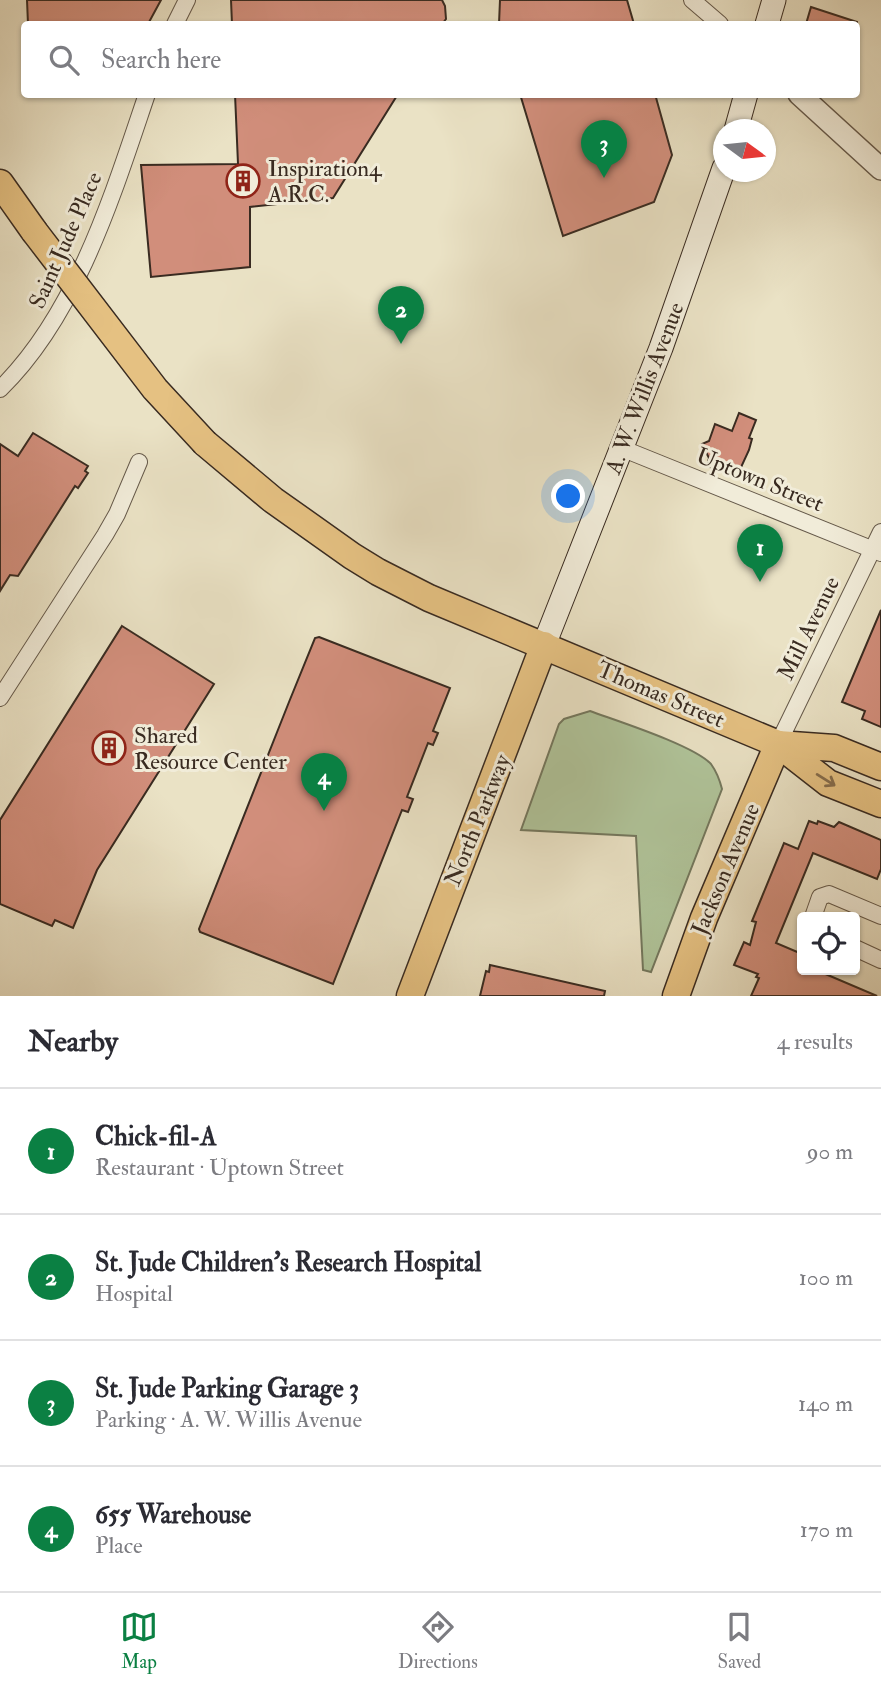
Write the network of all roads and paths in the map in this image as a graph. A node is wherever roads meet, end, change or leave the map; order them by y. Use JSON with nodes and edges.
{"nodes":[{"id":1,"x":187,"y":0,"type":"edge"},
{"id":2,"x":692,"y":0,"type":"edge"},
{"id":3,"x":775,"y":0,"type":"edge"},
{"id":4,"x":176,"y":21,"type":"edge"},
{"id":5,"x":716,"y":21,"type":"edge"},
{"id":6,"x":768,"y":21,"type":"edge"},
{"id":7,"x":146,"y":98,"type":"edge"},
{"id":8,"x":745,"y":98,"type":"edge"},
{"id":9,"x":803,"y":98,"type":"edge"},
{"id":10,"x":739,"y":119,"type":"edge"},
{"id":11,"x":881,"y":169,"type":"edge"},
{"id":12,"x":718,"y":182,"type":"edge"},
{"id":13,"x":0,"y":183,"type":"edge"},
{"id":14,"x":0,"y":389,"type":"edge"},
{"id":15,"x":621,"y":447,"type":"junction"},
{"id":16,"x":139,"y":462,"type":"dead end"},
{"id":17,"x":881,"y":532,"type":"edge"},
{"id":18,"x":877,"y":551,"type":"edge"},
{"id":19,"x":544,"y":645,"type":"junction"},
{"id":20,"x":0,"y":698,"type":"edge"},
{"id":21,"x":778,"y":744,"type":"junction"},
{"id":22,"x":881,"y":767,"type":"edge"},
{"id":23,"x":881,"y":804,"type":"edge"},
{"id":24,"x":815,"y":912,"type":"edge"},
{"id":25,"x":881,"y":916,"type":"edge"},
{"id":26,"x":860,"y":950,"type":"edge"},
{"id":27,"x":881,"y":960,"type":"edge"},
{"id":28,"x":410,"y":996,"type":"edge"},
{"id":29,"x":676,"y":996,"type":"edge"}],
"edges":[{"from":1,"to":4,"type":"street"},
{"from":2,"to":5,"type":"street"},
{"from":3,"to":6,"type":"main road"},
{"from":7,"to":14,"type":"street","name":"Saint Jude Place"},
{"from":8,"to":10,"type":"main road"},
{"from":9,"to":11,"type":"street"},
{"from":12,"to":15,"type":"main road","name":"A. W. Willis Avenue"},
{"from":13,"to":19,"type":"main road","name":"Thomas Street","bridge":true},
{"from":15,"to":18,"type":"street","name":"Uptown Street"},
{"from":15,"to":19,"type":"main road","name":"A. W. Willis Avenue"},
{"from":16,"to":20,"type":"street"},
{"from":17,"to":18,"type":"street","name":"Mill Avenue"},
{"from":18,"to":21,"type":"street","name":"Mill Avenue"},
{"from":19,"to":21,"type":"main road","name":"Thomas Street"},
{"from":19,"to":28,"type":"main road","name":"North Parkway"},
{"from":21,"to":22,"type":"main road","name":"Thomas Street"},
{"from":21,"to":23,"type":"main road","name":"Thomas Street","one_way":true},
{"from":21,"to":29,"type":"main road","name":"Jackson Avenue"},
{"from":24,"to":25,"type":"street"},
{"from":26,"to":27,"type":"street"}]}
